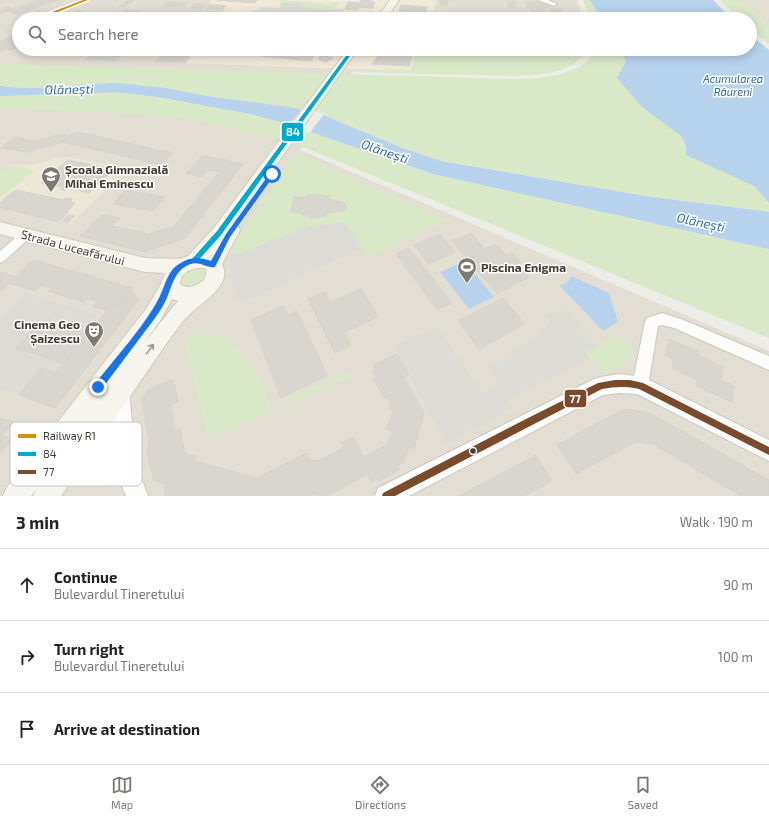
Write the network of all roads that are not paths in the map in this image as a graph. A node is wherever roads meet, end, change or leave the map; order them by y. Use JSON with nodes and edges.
{"nodes":[{"id":1,"x":389,"y":0,"type":"edge"},
{"id":2,"x":395,"y":0,"type":"edge"},
{"id":3,"x":541,"y":0,"type":"edge"},
{"id":4,"x":554,"y":4,"type":"dead end"},
{"id":5,"x":380,"y":12,"type":"edge"},
{"id":6,"x":386,"y":12,"type":"edge"},
{"id":7,"x":349,"y":56,"type":"edge"},
{"id":8,"x":354,"y":56,"type":"edge"},
{"id":9,"x":340,"y":73,"type":"junction"},
{"id":10,"x":286,"y":148,"type":"junction"},
{"id":11,"x":0,"y":228,"type":"edge"},
{"id":12,"x":27,"y":234,"type":"junction"},
{"id":13,"x":0,"y":258,"type":"edge"},
{"id":14,"x":212,"y":265,"type":"junction"},
{"id":15,"x":179,"y":272,"type":"junction"},
{"id":16,"x":202,"y":291,"type":"junction"},
{"id":17,"x":153,"y":315,"type":"junction"},
{"id":18,"x":769,"y":363,"type":"edge"},
{"id":19,"x":640,"y":386,"type":"junction"},
{"id":20,"x":119,"y":392,"type":"junction"},
{"id":21,"x":72,"y":422,"type":"edge"},
{"id":22,"x":98,"y":422,"type":"edge"},
{"id":23,"x":122,"y":422,"type":"edge"},
{"id":24,"x":769,"y":451,"type":"edge"},
{"id":25,"x":24,"y":486,"type":"edge"},
{"id":26,"x":53,"y":486,"type":"edge"},
{"id":27,"x":133,"y":486,"type":"edge"},
{"id":28,"x":16,"y":496,"type":"edge"},
{"id":29,"x":46,"y":496,"type":"edge"},
{"id":30,"x":137,"y":496,"type":"edge"},
{"id":31,"x":386,"y":496,"type":"edge"}],
"edges":[{"from":1,"to":5,"type":"main road"},
{"from":2,"to":6,"type":"main road"},
{"from":3,"to":4,"type":"street"},
{"from":7,"to":9,"type":"main road"},
{"from":8,"to":9,"type":"main road"},
{"from":9,"to":10,"type":"main road"},
{"from":10,"to":14,"type":"main road"},
{"from":10,"to":15,"type":"main road"},
{"from":11,"to":12,"type":"main road","name":"Strada Luceafărului"},
{"from":12,"to":13,"type":"street"},
{"from":12,"to":15,"type":"main road","name":"Strada Luceafărului"},
{"from":14,"to":15,"type":"main road"},
{"from":14,"to":16,"type":"main road"},
{"from":15,"to":16,"type":"main road"},
{"from":15,"to":17,"type":"main road"},
{"from":20,"to":16,"type":"main road","one_way":true},
{"from":17,"to":20,"type":"main road"},
{"from":17,"to":21,"type":"main road"},
{"from":18,"to":19,"type":"street"},
{"from":19,"to":24,"type":"street"},
{"from":19,"to":31,"type":"street"},
{"from":20,"to":22,"type":"main road"},
{"from":20,"to":23,"type":"street"},
{"from":25,"to":28,"type":"main road"},
{"from":26,"to":29,"type":"main road"},
{"from":27,"to":30,"type":"street"}]}
